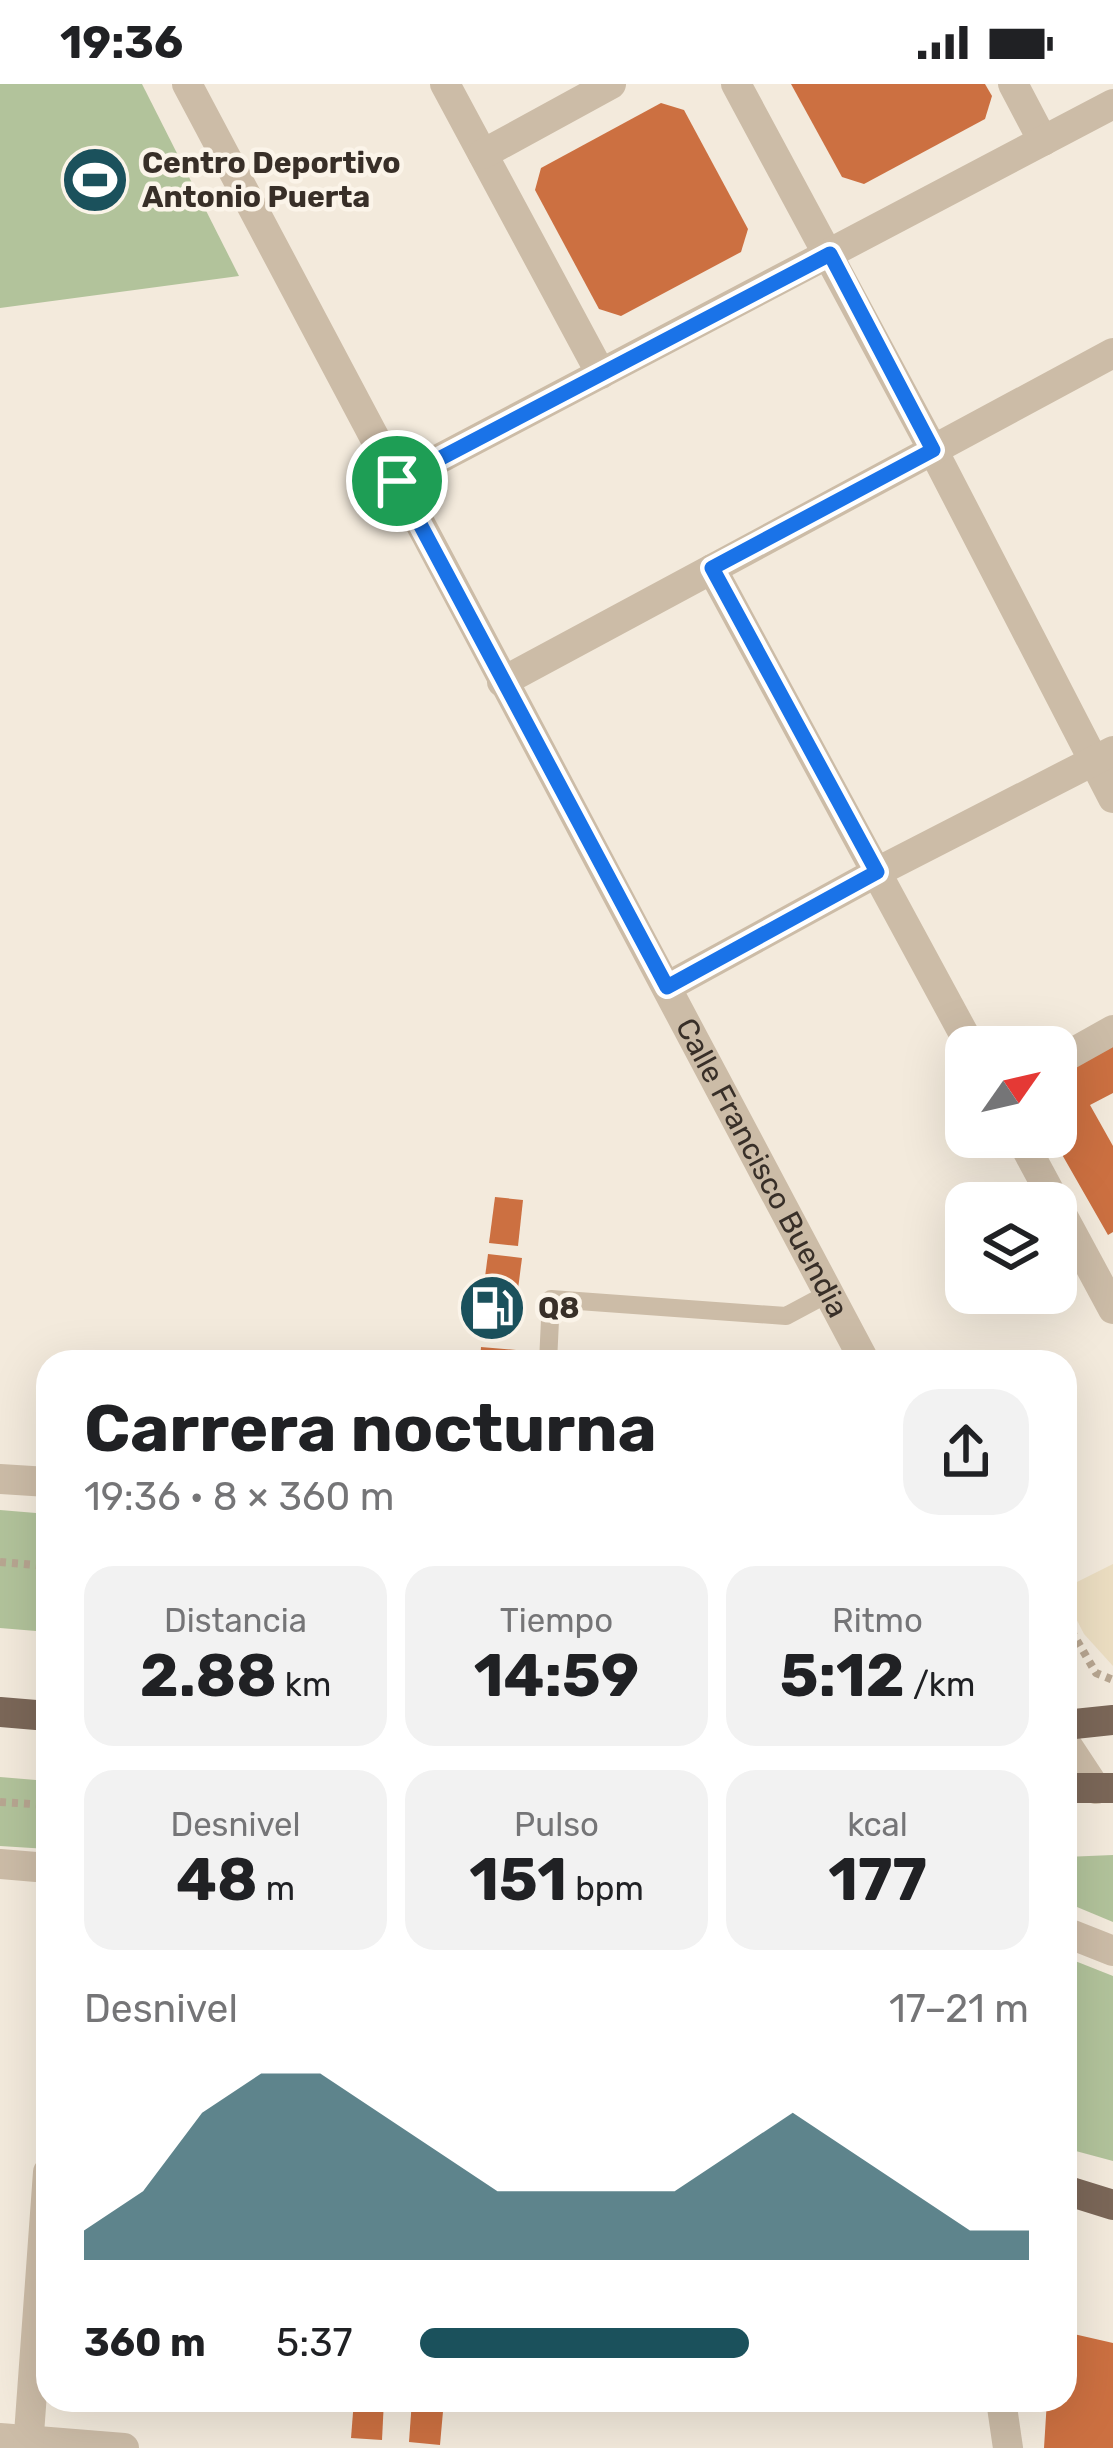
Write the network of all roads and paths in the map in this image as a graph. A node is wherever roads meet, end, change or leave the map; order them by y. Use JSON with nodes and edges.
{"nodes":[{"id":1,"x":187,"y":84,"type":"edge"},
{"id":2,"x":445,"y":84,"type":"edge"},
{"id":3,"x":610,"y":84,"type":"edge"},
{"id":4,"x":736,"y":84,"type":"edge"},
{"id":5,"x":1013,"y":84,"type":"edge"},
{"id":6,"x":1113,"y":104,"type":"edge"},
{"id":7,"x":1043,"y":141,"type":"junction"},
{"id":8,"x":483,"y":154,"type":"junction"},
{"id":9,"x":830,"y":254,"type":"junction"},
{"id":10,"x":1113,"y":353,"type":"edge"},
{"id":11,"x":601,"y":374,"type":"junction"},
{"id":12,"x":933,"y":450,"type":"junction"},
{"id":13,"x":397,"y":481,"type":"junction"},
{"id":14,"x":712,"y":568,"type":"junction"},
{"id":15,"x":502,"y":682,"type":"junction"},
{"id":16,"x":1103,"y":756,"type":"edge"},
{"id":17,"x":1113,"y":797,"type":"edge"},
{"id":18,"x":877,"y":872,"type":"junction"},
{"id":19,"x":667,"y":987,"type":"junction"},
{"id":20,"x":960,"y":1026,"type":"edge"},
{"id":21,"x":1113,"y":1030,"type":"edge"},
{"id":22,"x":1077,"y":1050,"type":"edge"},
{"id":23,"x":1033,"y":1158,"type":"edge"},
{"id":24,"x":1106,"y":1276,"type":"edge"},
{"id":25,"x":830,"y":1293,"type":"junction"},
{"id":26,"x":1113,"y":1309,"type":"edge"},
{"id":27,"x":549,"y":1350,"type":"edge"},
{"id":28,"x":859,"y":1350,"type":"edge"},
{"id":29,"x":0,"y":1479,"type":"edge"},
{"id":30,"x":36,"y":1481,"type":"edge"},
{"id":31,"x":0,"y":1562,"type":"edge"},
{"id":32,"x":36,"y":1565,"type":"edge"},
{"id":33,"x":1077,"y":1641,"type":"edge"},
{"id":34,"x":1113,"y":1679,"type":"edge"},
{"id":35,"x":0,"y":1712,"type":"edge"},
{"id":36,"x":36,"y":1715,"type":"edge"},
{"id":37,"x":1113,"y":1720,"type":"edge"},
{"id":38,"x":1077,"y":1724,"type":"edge"},
{"id":39,"x":0,"y":1802,"type":"edge"},
{"id":40,"x":36,"y":1804,"type":"edge"},
{"id":41,"x":0,"y":1864,"type":"edge"},
{"id":42,"x":36,"y":1867,"type":"edge"},
{"id":43,"x":1077,"y":1937,"type":"edge"},
{"id":44,"x":1113,"y":1951,"type":"edge"},
{"id":45,"x":1077,"y":2194,"type":"edge"},
{"id":46,"x":1113,"y":2205,"type":"edge"},
{"id":47,"x":36,"y":2290,"type":"edge"},
{"id":48,"x":1002,"y":2412,"type":"edge"},
{"id":49,"x":19,"y":2442,"type":"edge"},
{"id":50,"x":124,"y":2448,"type":"edge"},
{"id":51,"x":1008,"y":2448,"type":"edge"}],
"edges":[{"from":1,"to":13,"type":"street","name":"Calle Francisco Buendia"},
{"from":2,"to":8,"type":"street"},
{"from":3,"to":8,"type":"street"},
{"from":4,"to":9,"type":"street"},
{"from":5,"to":7,"type":"street"},
{"from":6,"to":7,"type":"street"},
{"from":7,"to":9,"type":"street"},
{"from":8,"to":11,"type":"street"},
{"from":9,"to":11,"type":"street"},
{"from":9,"to":12,"type":"street"},
{"from":10,"to":12,"type":"street"},
{"from":11,"to":13,"type":"street"},
{"from":12,"to":14,"type":"street"},
{"from":12,"to":16,"type":"street"},
{"from":13,"to":15,"type":"street","name":"Calle Francisco Buendia"},
{"from":14,"to":15,"type":"street"},
{"from":14,"to":18,"type":"street"},
{"from":15,"to":19,"type":"street","name":"Calle Francisco Buendia"},
{"from":16,"to":17,"type":"street"},
{"from":16,"to":18,"type":"street"},
{"from":18,"to":19,"type":"street"},
{"from":18,"to":20,"type":"street"},
{"from":19,"to":25,"type":"street","name":"Calle Francisco Buendia"},
{"from":21,"to":22,"type":"street"},
{"from":23,"to":24,"type":"street"},
{"from":24,"to":26,"type":"street"},
{"from":25,"to":27,"type":"lane"},
{"from":25,"to":28,"type":"street","name":"Calle Francisco Buendia"},
{"from":29,"to":30,"type":"street"},
{"from":31,"to":32,"type":"path"},
{"from":33,"to":34,"type":"path"},
{"from":35,"to":36,"type":"main road"},
{"from":37,"to":38,"type":"main road"},
{"from":39,"to":40,"type":"path"},
{"from":41,"to":42,"type":"street"},
{"from":43,"to":44,"type":"street"},
{"from":45,"to":46,"type":"main road"},
{"from":47,"to":49,"type":"street"},
{"from":48,"to":51,"type":"street"},
{"from":49,"to":50,"type":"street"}]}
